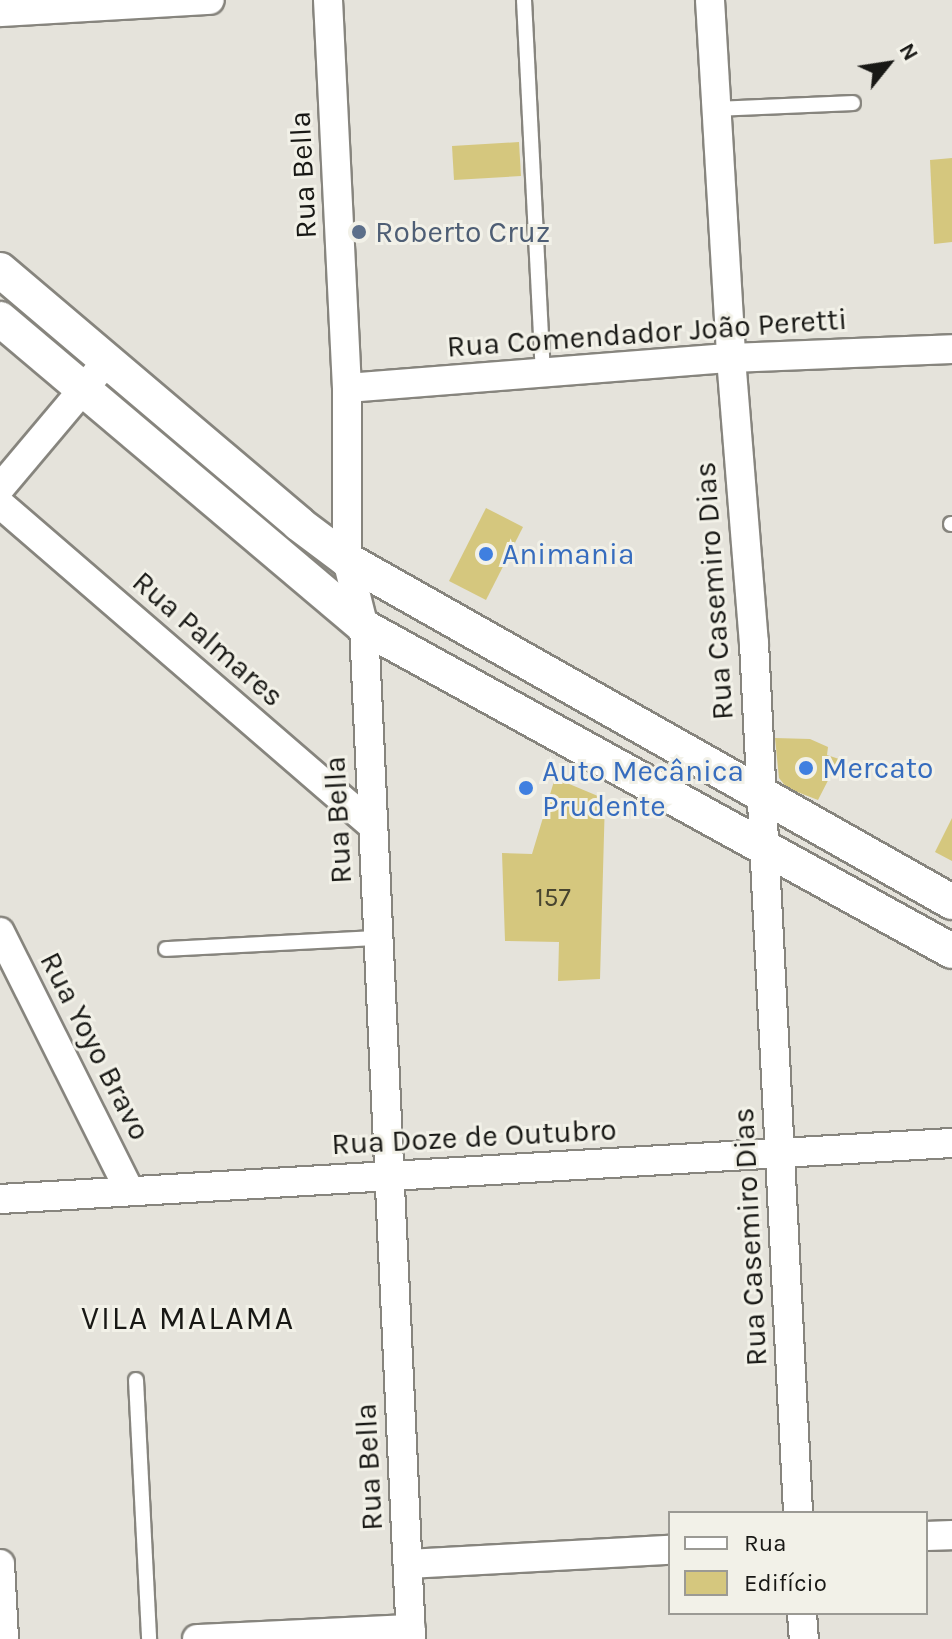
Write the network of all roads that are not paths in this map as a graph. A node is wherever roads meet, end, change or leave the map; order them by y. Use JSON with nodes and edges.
{"nodes":[{"id":1,"x":210,"y":0,"type":"edge"},
{"id":2,"x":328,"y":0,"type":"edge"},
{"id":3,"x":524,"y":0,"type":"edge"},
{"id":4,"x":710,"y":0,"type":"edge"},
{"id":5,"x":0,"y":12,"type":"edge"},
{"id":6,"x":853,"y":103,"type":"dead end"},
{"id":7,"x":716,"y":109,"type":"junction"},
{"id":8,"x":0,"y":270,"type":"edge"},
{"id":9,"x":0,"y":319,"type":"edge"},
{"id":10,"x":952,"y":349,"type":"edge"},
{"id":11,"x":731,"y":358,"type":"junction"},
{"id":12,"x":107,"y":361,"type":"junction"},
{"id":13,"x":543,"y":371,"type":"junction"},
{"id":14,"x":347,"y":388,"type":"junction"},
{"id":15,"x":83,"y":389,"type":"junction"},
{"id":16,"x":0,"y":488,"type":"edge"},
{"id":17,"x":0,"y":504,"type":"edge"},
{"id":18,"x":347,"y":560,"type":"junction"},
{"id":19,"x":364,"y":627,"type":"junction"},
{"id":20,"x":762,"y":796,"type":"junction"},
{"id":21,"x":372,"y":825,"type":"junction"},
{"id":22,"x":764,"y":847,"type":"junction"},
{"id":23,"x":952,"y":902,"type":"edge"},
{"id":24,"x":0,"y":932,"type":"edge"},
{"id":25,"x":378,"y":938,"type":"junction"},
{"id":26,"x":166,"y":949,"type":"dead end"},
{"id":27,"x":952,"y":951,"type":"edge"},
{"id":28,"x":952,"y":1143,"type":"edge"},
{"id":29,"x":780,"y":1153,"type":"junction"},
{"id":30,"x":389,"y":1176,"type":"junction"},
{"id":31,"x":129,"y":1190,"type":"junction"},
{"id":32,"x":0,"y":1199,"type":"edge"},
{"id":33,"x":136,"y":1380,"type":"dead end"},
{"id":34,"x":798,"y":1511,"type":"edge"},
{"id":35,"x":952,"y":1535,"type":"edge"},
{"id":36,"x":928,"y":1536,"type":"edge"},
{"id":37,"x":668,"y":1550,"type":"edge"},
{"id":38,"x":0,"y":1564,"type":"edge"},
{"id":39,"x":408,"y":1564,"type":"junction"},
{"id":40,"x":802,"y":1615,"type":"edge"},
{"id":41,"x":411,"y":1634,"type":"edge"},
{"id":42,"x":4,"y":1639,"type":"edge"},
{"id":43,"x":149,"y":1639,"type":"edge"},
{"id":44,"x":197,"y":1639,"type":"edge"},
{"id":45,"x":804,"y":1639,"type":"edge"}],
"edges":[{"from":1,"to":5,"type":"street"},
{"from":2,"to":14,"type":"street","name":"Rua Bella"},
{"from":3,"to":13,"type":"lane"},
{"from":4,"to":7,"type":"street","name":"Rua Casemiro Dias"},
{"from":6,"to":7,"type":"lane"},
{"from":7,"to":11,"type":"street","name":"Rua Casemiro Dias"},
{"from":8,"to":12,"type":"street"},
{"from":9,"to":15,"type":"street"},
{"from":10,"to":11,"type":"street","name":"Rua Comendador João Peretti"},
{"from":11,"to":13,"type":"street","name":"Rua Comendador João Peretti"},
{"from":11,"to":20,"type":"street","name":"Rua Casemiro Dias"},
{"from":12,"to":15,"type":"street"},
{"from":12,"to":18,"type":"street"},
{"from":13,"to":14,"type":"street","name":"Rua Comendador João Peretti"},
{"from":14,"to":18,"type":"street","name":"Rua Bella"},
{"from":15,"to":16,"type":"street"},
{"from":15,"to":19,"type":"street"},
{"from":17,"to":21,"type":"street","name":"Rua Palmares"},
{"from":18,"to":19,"type":"street","name":"Rua Bella"},
{"from":18,"to":20,"type":"street"},
{"from":19,"to":21,"type":"street","name":"Rua Bella"},
{"from":19,"to":22,"type":"street"},
{"from":20,"to":22,"type":"street","name":"Rua Casemiro Dias"},
{"from":20,"to":23,"type":"street"},
{"from":21,"to":25,"type":"street","name":"Rua Bella"},
{"from":22,"to":27,"type":"street"},
{"from":22,"to":29,"type":"street","name":"Rua Casemiro Dias"},
{"from":24,"to":31,"type":"street","name":"Rua Yoyo Bravo"},
{"from":25,"to":26,"type":"lane"},
{"from":25,"to":30,"type":"street","name":"Rua Bella"},
{"from":28,"to":29,"type":"street","name":"Rua Doze de Outubro"},
{"from":29,"to":30,"type":"street","name":"Rua Doze de Outubro"},
{"from":29,"to":34,"type":"street","name":"Rua Casemiro Dias"},
{"from":30,"to":31,"type":"street","name":"Rua Doze de Outubro"},
{"from":30,"to":39,"type":"street","name":"Rua Bella"},
{"from":31,"to":32,"type":"street","name":"Rua Doze de Outubro"},
{"from":33,"to":43,"type":"lane"},
{"from":35,"to":36,"type":"street"},
{"from":37,"to":39,"type":"street"},
{"from":38,"to":42,"type":"street"},
{"from":39,"to":41,"type":"street","name":"Rua Bella"},
{"from":40,"to":45,"type":"street"},
{"from":41,"to":44,"type":"street"}]}
